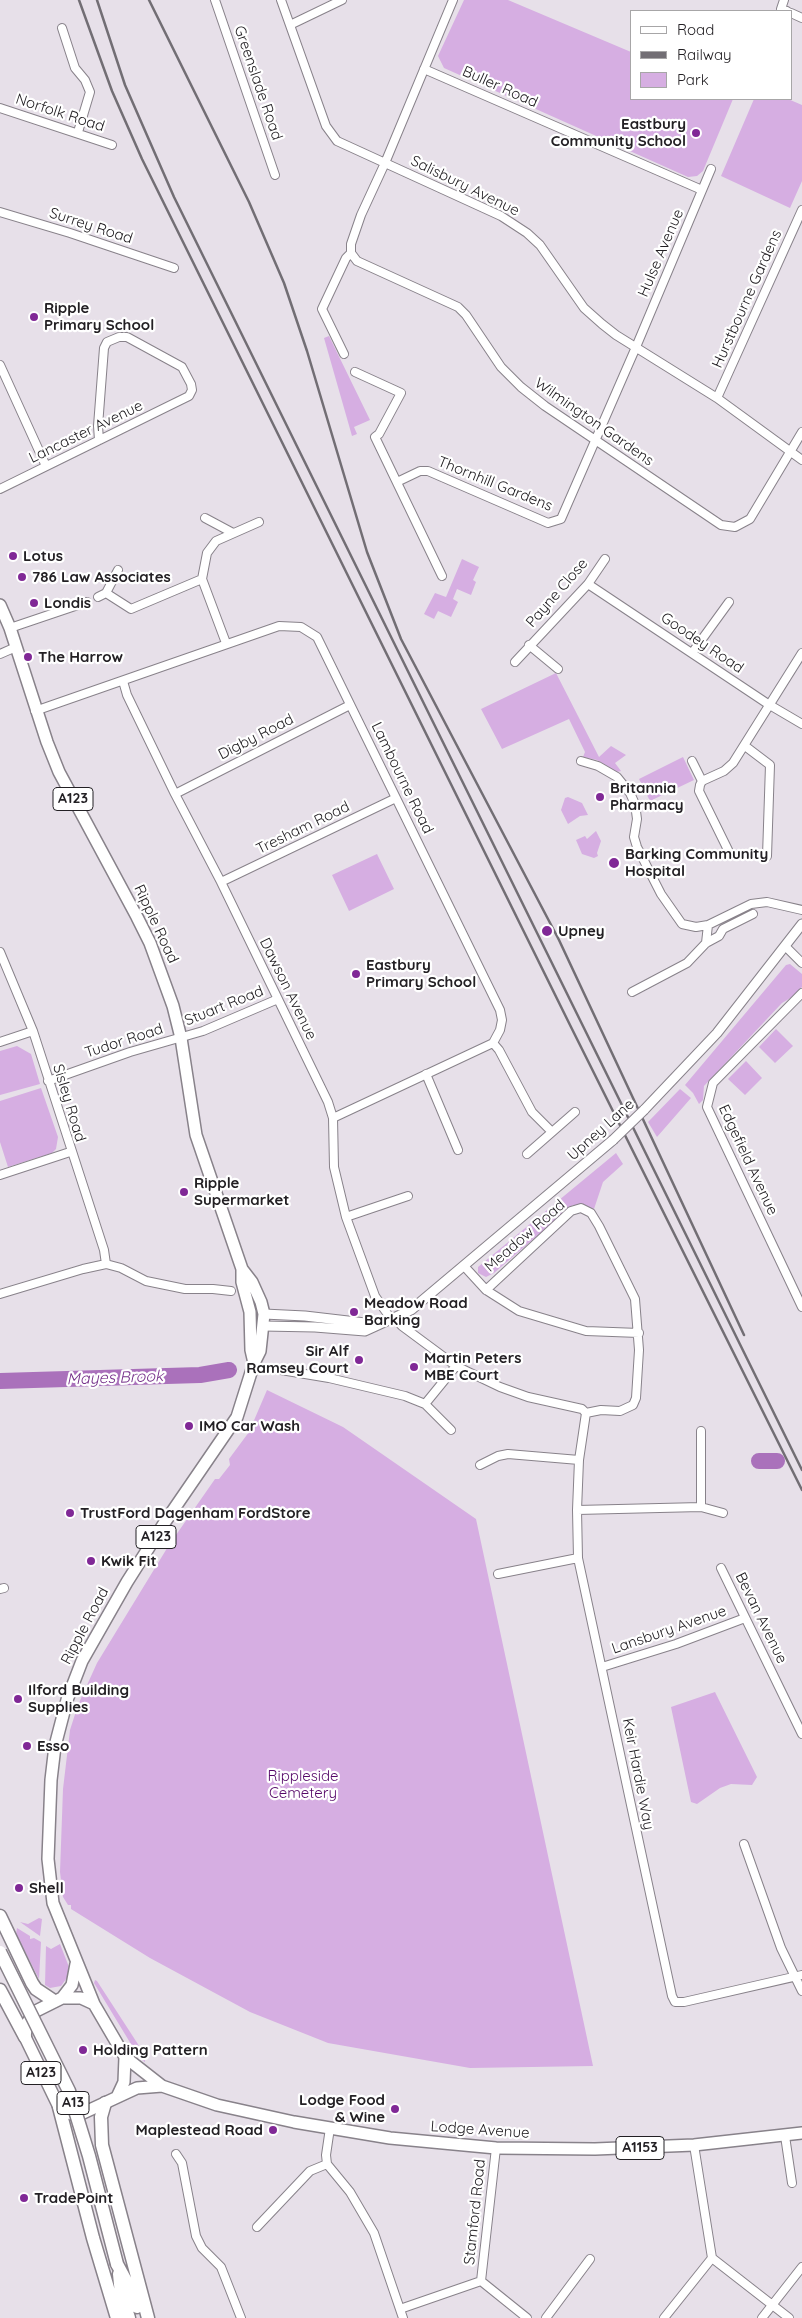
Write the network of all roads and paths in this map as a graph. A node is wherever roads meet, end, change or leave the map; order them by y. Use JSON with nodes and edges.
{"nodes":[{"id":1,"x":215,"y":0,"type":"edge"},
{"id":2,"x":281,"y":0,"type":"edge"},
{"id":3,"x":342,"y":0,"type":"edge"},
{"id":4,"x":453,"y":0,"type":"edge"},
{"id":5,"x":784,"y":0,"type":"edge"},
{"id":6,"x":784,"y":10,"type":"edge"},
{"id":7,"x":290,"y":24,"type":"junction"},
{"id":8,"x":62,"y":28,"type":"dead end"},
{"id":9,"x":424,"y":69,"type":"junction"},
{"id":10,"x":0,"y":108,"type":"edge"},
{"id":11,"x":78,"y":132,"type":"junction"},
{"id":12,"x":112,"y":145,"type":"dead end"},
{"id":13,"x":385,"y":163,"type":"junction"},
{"id":14,"x":710,"y":169,"type":"dead end"},
{"id":15,"x":276,"y":175,"type":"dead end"},
{"id":16,"x":702,"y":190,"type":"junction"},
{"id":17,"x":802,"y":210,"type":"edge"},
{"id":18,"x":0,"y":212,"type":"edge"},
{"id":19,"x":351,"y":253,"type":"junction"},
{"id":20,"x":174,"y":268,"type":"dead end"},
{"id":21,"x":636,"y":347,"type":"junction"},
{"id":22,"x":344,"y":354,"type":"dead end"},
{"id":23,"x":0,"y":365,"type":"edge"},
{"id":24,"x":355,"y":372,"type":"dead end"},
{"id":25,"x":717,"y":398,"type":"junction"},
{"id":26,"x":802,"y":432,"type":"edge"},
{"id":27,"x":99,"y":440,"type":"junction"},
{"id":28,"x":596,"y":441,"type":"junction"},
{"id":29,"x":791,"y":453,"type":"junction"},
{"id":30,"x":802,"y":460,"type":"edge"},
{"id":31,"x":46,"y":466,"type":"junction"},
{"id":32,"x":397,"y":482,"type":"junction"},
{"id":33,"x":0,"y":490,"type":"edge"},
{"id":34,"x":205,"y":518,"type":"dead end"},
{"id":35,"x":259,"y":522,"type":"dead end"},
{"id":36,"x":233,"y":533,"type":"junction"},
{"id":37,"x":604,"y":559,"type":"dead end"},
{"id":38,"x":118,"y":570,"type":"dead end"},
{"id":39,"x":442,"y":576,"type":"dead end"},
{"id":40,"x":202,"y":578,"type":"junction"},
{"id":41,"x":588,"y":584,"type":"junction"},
{"id":42,"x":88,"y":602,"type":"dead end"},
{"id":43,"x":729,"y":602,"type":"dead end"},
{"id":44,"x":0,"y":605,"type":"edge"},
{"id":45,"x":10,"y":628,"type":"junction"},
{"id":46,"x":226,"y":643,"type":"junction"},
{"id":47,"x":530,"y":645,"type":"junction"},
{"id":48,"x":16,"y":647,"type":"junction"},
{"id":49,"x":692,"y":653,"type":"junction"},
{"id":50,"x":802,"y":653,"type":"edge"},
{"id":51,"x":0,"y":654,"type":"edge"},
{"id":52,"x":515,"y":662,"type":"dead end"},
{"id":53,"x":558,"y":669,"type":"dead end"},
{"id":54,"x":122,"y":681,"type":"junction"},
{"id":55,"x":768,"y":704,"type":"junction"},
{"id":56,"x":350,"y":705,"type":"junction"},
{"id":57,"x":36,"y":711,"type":"junction"},
{"id":58,"x":802,"y":724,"type":"edge"},
{"id":59,"x":745,"y":746,"type":"junction"},
{"id":60,"x":581,"y":761,"type":"dead end"},
{"id":61,"x":692,"y":761,"type":"dead end"},
{"id":62,"x":702,"y":781,"type":"junction"},
{"id":63,"x":174,"y":794,"type":"junction"},
{"id":64,"x":396,"y":798,"type":"junction"},
{"id":65,"x":729,"y":852,"type":"dead end"},
{"id":66,"x":767,"y":856,"type":"dead end"},
{"id":67,"x":221,"y":882,"type":"junction"},
{"id":68,"x":802,"y":910,"type":"edge"},
{"id":69,"x":752,"y":914,"type":"dead end"},
{"id":70,"x":802,"y":924,"type":"edge"},
{"id":71,"x":708,"y":925,"type":"junction"},
{"id":72,"x":706,"y":943,"type":"junction"},
{"id":73,"x":786,"y":947,"type":"junction"},
{"id":74,"x":0,"y":952,"type":"edge"},
{"id":75,"x":802,"y":963,"type":"edge"},
{"id":76,"x":632,"y":992,"type":"dead end"},
{"id":77,"x":802,"y":993,"type":"edge"},
{"id":78,"x":278,"y":999,"type":"junction"},
{"id":79,"x":33,"y":1032,"type":"junction"},
{"id":80,"x":181,"y":1038,"type":"junction"},
{"id":81,"x":0,"y":1042,"type":"edge"},
{"id":82,"x":493,"y":1042,"type":"junction"},
{"id":83,"x":426,"y":1074,"type":"junction"},
{"id":84,"x":48,"y":1081,"type":"junction"},
{"id":85,"x":575,"y":1112,"type":"dead end"},
{"id":86,"x":333,"y":1118,"type":"junction"},
{"id":87,"x":552,"y":1132,"type":"junction"},
{"id":88,"x":458,"y":1150,"type":"dead end"},
{"id":89,"x":70,"y":1152,"type":"junction"},
{"id":90,"x":527,"y":1154,"type":"dead end"},
{"id":91,"x":0,"y":1175,"type":"edge"},
{"id":92,"x":408,"y":1196,"type":"dead end"},
{"id":93,"x":346,"y":1218,"type":"junction"},
{"id":94,"x":106,"y":1264,"type":"junction"},
{"id":95,"x":464,"y":1266,"type":"junction"},
{"id":96,"x":486,"y":1290,"type":"junction"},
{"id":97,"x":231,"y":1291,"type":"dead end"},
{"id":98,"x":0,"y":1294,"type":"edge"},
{"id":99,"x":802,"y":1307,"type":"edge"},
{"id":100,"x":258,"y":1318,"type":"junction"},
{"id":101,"x":390,"y":1319,"type":"junction"},
{"id":102,"x":639,"y":1332,"type":"junction"},
{"id":103,"x":254,"y":1363,"type":"junction"},
{"id":104,"x":456,"y":1366,"type":"junction"},
{"id":105,"x":281,"y":1370,"type":"dead end"},
{"id":106,"x":425,"y":1404,"type":"junction"},
{"id":107,"x":586,"y":1413,"type":"junction"},
{"id":108,"x":451,"y":1430,"type":"dead end"},
{"id":109,"x":701,"y":1431,"type":"dead end"},
{"id":110,"x":579,"y":1460,"type":"junction"},
{"id":111,"x":480,"y":1465,"type":"dead end"},
{"id":112,"x":701,"y":1507,"type":"junction"},
{"id":113,"x":577,"y":1510,"type":"junction"},
{"id":114,"x":723,"y":1513,"type":"dead end"},
{"id":115,"x":578,"y":1558,"type":"junction"},
{"id":116,"x":721,"y":1568,"type":"dead end"},
{"id":117,"x":498,"y":1574,"type":"dead end"},
{"id":118,"x":745,"y":1618,"type":"junction"},
{"id":119,"x":602,"y":1667,"type":"junction"},
{"id":120,"x":802,"y":1734,"type":"edge"},
{"id":121,"x":744,"y":1844,"type":"dead end"},
{"id":122,"x":0,"y":1916,"type":"edge"},
{"id":123,"x":0,"y":1952,"type":"edge"},
{"id":124,"x":76,"y":1964,"type":"junction"},
{"id":125,"x":799,"y":1977,"type":"edge"},
{"id":126,"x":0,"y":1990,"type":"edge"},
{"id":127,"x":802,"y":1991,"type":"edge"},
{"id":128,"x":58,"y":1999,"type":"junction"},
{"id":129,"x":94,"y":2004,"type":"junction"},
{"id":130,"x":25,"y":2037,"type":"junction"},
{"id":131,"x":125,"y":2057,"type":"junction"},
{"id":132,"x":162,"y":2086,"type":"junction"},
{"id":133,"x":117,"y":2096,"type":"junction"},
{"id":134,"x":105,"y":2103,"type":"junction"},
{"id":135,"x":59,"y":2107,"type":"junction"},
{"id":136,"x":330,"y":2128,"type":"junction"},
{"id":137,"x":802,"y":2133,"type":"edge"},
{"id":138,"x":785,"y":2136,"type":"junction"},
{"id":139,"x":694,"y":2145,"type":"junction"},
{"id":140,"x":496,"y":2148,"type":"junction"},
{"id":141,"x":176,"y":2154,"type":"dead end"},
{"id":142,"x":327,"y":2164,"type":"junction"},
{"id":143,"x":792,"y":2183,"type":"dead end"},
{"id":144,"x":257,"y":2228,"type":"dead end"},
{"id":145,"x":712,"y":2258,"type":"junction"},
{"id":146,"x":590,"y":2259,"type":"dead end"},
{"id":147,"x":117,"y":2264,"type":"junction"},
{"id":148,"x":802,"y":2267,"type":"edge"},
{"id":149,"x":481,"y":2281,"type":"junction"},
{"id":150,"x":773,"y":2305,"type":"junction"},
{"id":151,"x":400,"y":2309,"type":"junction"},
{"id":152,"x":117,"y":2318,"type":"edge"},
{"id":153,"x":129,"y":2318,"type":"edge"},
{"id":154,"x":140,"y":2318,"type":"edge"},
{"id":155,"x":148,"y":2318,"type":"edge"},
{"id":156,"x":241,"y":2318,"type":"edge"},
{"id":157,"x":403,"y":2318,"type":"edge"},
{"id":158,"x":527,"y":2318,"type":"edge"},
{"id":159,"x":546,"y":2318,"type":"edge"},
{"id":160,"x":664,"y":2318,"type":"edge"},
{"id":161,"x":762,"y":2318,"type":"edge"},
{"id":162,"x":789,"y":2318,"type":"edge"}],
"edges":[{"from":1,"to":15,"type":"street","name":"Greenslade Road"},
{"from":2,"to":7,"type":"street","name":"Salisbury Avenue"},
{"from":3,"to":7,"type":"street"},
{"from":4,"to":9,"type":"street"},
{"from":5,"to":6,"type":"street"},
{"from":7,"to":13,"type":"street","name":"Salisbury Avenue"},
{"from":8,"to":11,"type":"street"},
{"from":9,"to":13,"type":"street"},
{"from":9,"to":16,"type":"street","name":"Buller Road"},
{"from":10,"to":11,"type":"street","name":"Norfolk Road"},
{"from":11,"to":12,"type":"street","name":"Norfolk Road"},
{"from":13,"to":19,"type":"street"},
{"from":13,"to":21,"type":"street","name":"Salisbury Avenue"},
{"from":14,"to":16,"type":"street","name":"Hulse Avenue"},
{"from":16,"to":21,"type":"street","name":"Hulse Avenue"},
{"from":17,"to":25,"type":"street","name":"Hurstbourne Gardens"},
{"from":18,"to":20,"type":"street","name":"Surrey Road"},
{"from":19,"to":22,"type":"street"},
{"from":19,"to":28,"type":"street","name":"Wilmington Gardens"},
{"from":21,"to":25,"type":"street","name":"Salisbury Avenue"},
{"from":21,"to":28,"type":"street","name":"Thornhill Gardens"},
{"from":23,"to":31,"type":"street"},
{"from":24,"to":32,"type":"street"},
{"from":25,"to":29,"type":"street","name":"Salisbury Avenue"},
{"from":26,"to":29,"type":"street","name":"Wilmington Gardens"},
{"from":27,"to":27,"type":"street","name":"Lancaster Avenue"},
{"from":27,"to":31,"type":"street","name":"Lancaster Avenue"},
{"from":28,"to":29,"type":"street","name":"Wilmington Gardens"},
{"from":28,"to":32,"type":"street","name":"Thornhill Gardens"},
{"from":29,"to":30,"type":"street","name":"Salisbury Avenue"},
{"from":31,"to":33,"type":"street","name":"Lancaster Avenue"},
{"from":32,"to":39,"type":"street"},
{"from":34,"to":36,"type":"street"},
{"from":35,"to":36,"type":"street"},
{"from":36,"to":40,"type":"street"},
{"from":37,"to":41,"type":"street","name":"Payne Close"},
{"from":38,"to":40,"type":"street"},
{"from":40,"to":46,"type":"street"},
{"from":41,"to":47,"type":"street","name":"Payne Close"},
{"from":41,"to":49,"type":"street","name":"Goodey Road"},
{"from":42,"to":45,"type":"street"},
{"from":43,"to":49,"type":"street"},
{"from":44,"to":45,"type":"main road","name":"Ripple Road","number":"A123"},
{"from":45,"to":48,"type":"main road","name":"Ripple Road","number":"A123"},
{"from":46,"to":54,"type":"street","name":"Lambourne Road"},
{"from":46,"to":56,"type":"street","name":"Lambourne Road"},
{"from":47,"to":52,"type":"street","name":"Payne Close"},
{"from":47,"to":53,"type":"street","name":"Payne Close"},
{"from":48,"to":51,"type":"street"},
{"from":48,"to":57,"type":"main road","name":"Ripple Road","number":"A123"},
{"from":49,"to":55,"type":"street","name":"Goodey Road"},
{"from":50,"to":55,"type":"street"},
{"from":54,"to":57,"type":"street","name":"Lambourne Road"},
{"from":54,"to":63,"type":"street","name":"Dawson Avenue"},
{"from":55,"to":58,"type":"street","name":"Goodey Road"},
{"from":55,"to":59,"type":"street"},
{"from":56,"to":63,"type":"street","name":"Digby Road"},
{"from":56,"to":64,"type":"street","name":"Lambourne Road"},
{"from":57,"to":80,"type":"main road","name":"Ripple Road","number":"A123"},
{"from":59,"to":62,"type":"street"},
{"from":59,"to":66,"type":"street"},
{"from":60,"to":71,"type":"street"},
{"from":61,"to":62,"type":"street"},
{"from":62,"to":65,"type":"street"},
{"from":63,"to":67,"type":"street","name":"Dawson Avenue"},
{"from":64,"to":67,"type":"street","name":"Tresham Road"},
{"from":64,"to":82,"type":"street","name":"Lambourne Road"},
{"from":67,"to":78,"type":"street","name":"Dawson Avenue"},
{"from":68,"to":71,"type":"street"},
{"from":69,"to":72,"type":"street"},
{"from":70,"to":73,"type":"street","name":"Upney Lane"},
{"from":71,"to":72,"type":"street"},
{"from":72,"to":76,"type":"street"},
{"from":73,"to":75,"type":"street"},
{"from":73,"to":95,"type":"street","name":"Upney Lane","bridge":true},
{"from":74,"to":79,"type":"street","name":"Sisley Road"},
{"from":77,"to":99,"type":"street","name":"Edgefield Avenue"},
{"from":78,"to":80,"type":"street","name":"Stuart Road"},
{"from":78,"to":86,"type":"street","name":"Dawson Avenue"},
{"from":79,"to":81,"type":"street"},
{"from":79,"to":84,"type":"street","name":"Sisley Road"},
{"from":80,"to":84,"type":"street","name":"Tudor Road"},
{"from":80,"to":100,"type":"main road","name":"Ripple Road","number":"A123"},
{"from":82,"to":83,"type":"street"},
{"from":82,"to":87,"type":"street"},
{"from":83,"to":86,"type":"street"},
{"from":83,"to":88,"type":"street"},
{"from":84,"to":89,"type":"street","name":"Sisley Road"},
{"from":85,"to":87,"type":"street"},
{"from":86,"to":93,"type":"street","name":"Dawson Avenue"},
{"from":87,"to":90,"type":"street"},
{"from":89,"to":91,"type":"street"},
{"from":89,"to":94,"type":"street","name":"Sisley Road"},
{"from":92,"to":93,"type":"street"},
{"from":93,"to":101,"type":"street","name":"Dawson Avenue"},
{"from":94,"to":97,"type":"street"},
{"from":94,"to":98,"type":"street"},
{"from":95,"to":96,"type":"street"},
{"from":95,"to":101,"type":"street","name":"Upney Lane"},
{"from":96,"to":102,"type":"street"},
{"from":96,"to":102,"type":"street","name":"Meadow Road"},
{"from":100,"to":101,"type":"street","name":"Upney Lane"},
{"from":100,"to":103,"type":"main road","name":"Ripple Road","number":"A123"},
{"from":100,"to":103,"type":"main road","name":"Ripple Road","number":"A123"},
{"from":101,"to":104,"type":"street","name":"Meadow Road"},
{"from":102,"to":107,"type":"street","name":"Meadow Road"},
{"from":103,"to":124,"type":"main road","name":"Ripple Road","number":"A123"},
{"from":104,"to":106,"type":"street"},
{"from":104,"to":107,"type":"street","name":"Meadow Road"},
{"from":105,"to":106,"type":"street"},
{"from":106,"to":108,"type":"street"},
{"from":107,"to":110,"type":"street","name":"Keir Hardie Way"},
{"from":109,"to":112,"type":"street"},
{"from":110,"to":111,"type":"street"},
{"from":110,"to":113,"type":"street","name":"Keir Hardie Way"},
{"from":112,"to":113,"type":"street"},
{"from":112,"to":114,"type":"street"},
{"from":113,"to":115,"type":"street","name":"Keir Hardie Way"},
{"from":115,"to":117,"type":"street"},
{"from":115,"to":119,"type":"street","name":"Keir Hardie Way"},
{"from":116,"to":118,"type":"street","name":"Bevan Avenue"},
{"from":118,"to":119,"type":"street","name":"Lansbury Avenue"},
{"from":118,"to":120,"type":"street","name":"Bevan Avenue"},
{"from":119,"to":125,"type":"street","name":"Keir Hardie Way"},
{"from":121,"to":125,"type":"street"},
{"from":122,"to":128,"type":"highway"},
{"from":123,"to":147,"type":"highway","number":"A13","bridge":true},
{"from":124,"to":128,"type":"main road"},
{"from":124,"to":129,"type":"main road","name":"Ripple Road","number":"A123"},
{"from":125,"to":127,"type":"street"},
{"from":126,"to":130,"type":"highway"},
{"from":128,"to":129,"type":"main road"},
{"from":128,"to":130,"type":"main road"},
{"from":129,"to":131,"type":"main road","name":"Ripple Road","number":"A123"},
{"from":130,"to":135,"type":"main road","number":"A123"},
{"from":131,"to":132,"type":"main road","name":"Lodge Avenue","number":"A1153"},
{"from":131,"to":133,"type":"main road"},
{"from":132,"to":133,"type":"main road","name":"Lodge Avenue","number":"A1153"},
{"from":132,"to":136,"type":"main road","name":"Lodge Avenue","number":"A1153"},
{"from":133,"to":134,"type":"main road"},
{"from":134,"to":135,"type":"main road"},
{"from":134,"to":155,"type":"highway","number":"A13"},
{"from":135,"to":152,"type":"highway","number":"A13"},
{"from":136,"to":140,"type":"main road","name":"Lodge Avenue","number":"A1153"},
{"from":136,"to":142,"type":"street"},
{"from":137,"to":138,"type":"main road","name":"Lodge Avenue","number":"A1153"},
{"from":138,"to":139,"type":"main road","name":"Lodge Avenue","number":"A1153"},
{"from":138,"to":143,"type":"street"},
{"from":139,"to":140,"type":"main road","name":"Lodge Avenue","number":"A1153"},
{"from":139,"to":145,"type":"street"},
{"from":140,"to":149,"type":"street","name":"Stamford Road"},
{"from":141,"to":156,"type":"street"},
{"from":142,"to":144,"type":"street"},
{"from":142,"to":151,"type":"street"},
{"from":145,"to":150,"type":"street"},
{"from":145,"to":160,"type":"street"},
{"from":146,"to":159,"type":"street"},
{"from":147,"to":153,"type":"highway","number":"A13"},
{"from":147,"to":154,"type":"highway","number":"A13"},
{"from":148,"to":150,"type":"street"},
{"from":149,"to":151,"type":"street"},
{"from":149,"to":158,"type":"street","name":"Stamford Road"},
{"from":150,"to":161,"type":"street"},
{"from":150,"to":162,"type":"street"},
{"from":151,"to":157,"type":"street"}]}
